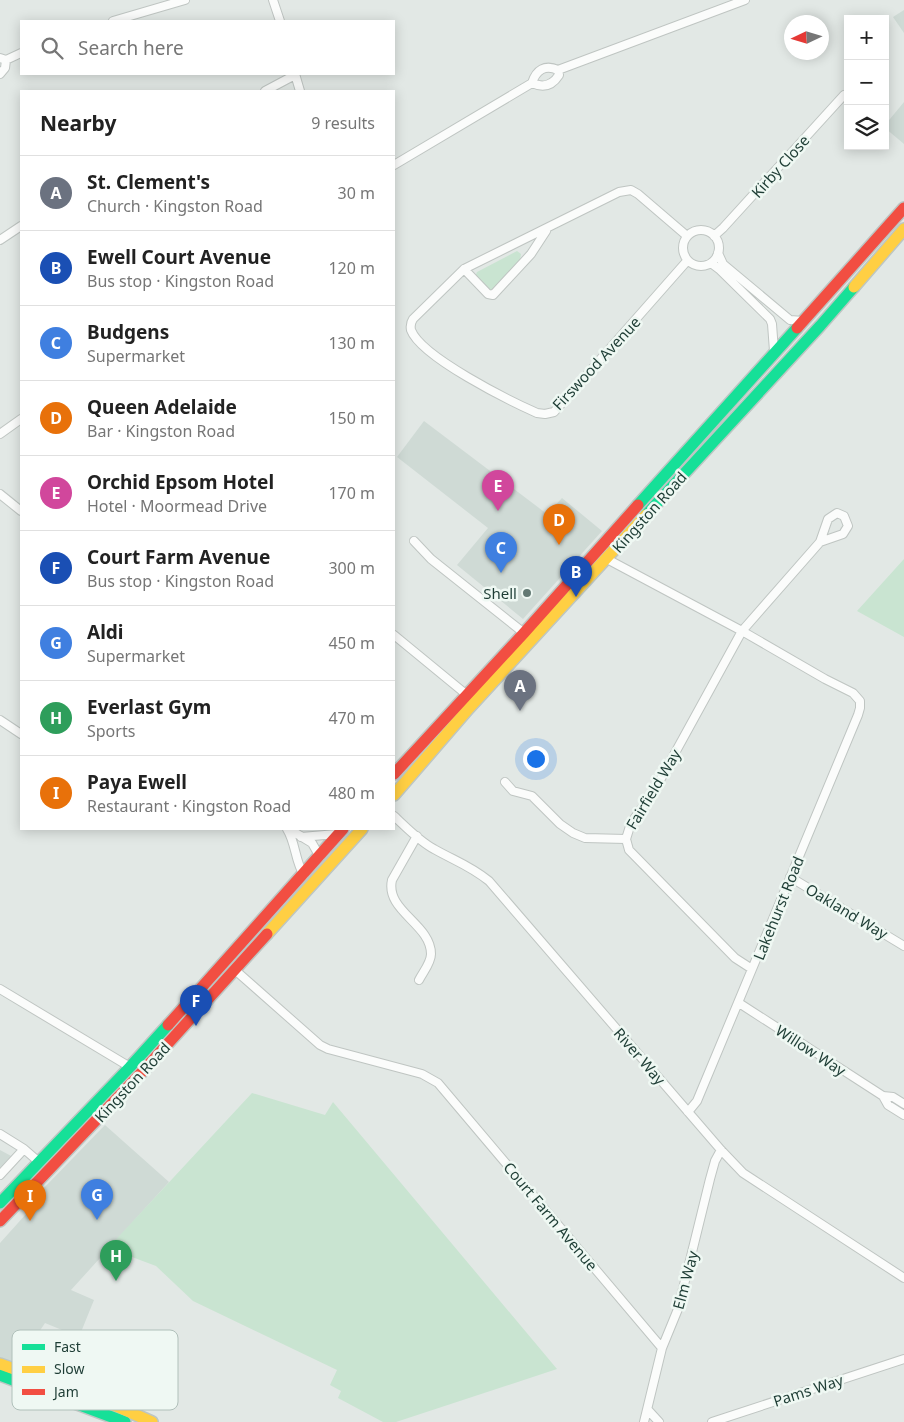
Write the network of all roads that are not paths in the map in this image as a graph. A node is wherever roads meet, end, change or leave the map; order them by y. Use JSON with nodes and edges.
{"nodes":[{"id":1,"x":185,"y":0,"type":"edge"},
{"id":2,"x":273,"y":0,"type":"edge"},
{"id":3,"x":745,"y":0,"type":"edge"},
{"id":4,"x":116,"y":20,"type":"edge"},
{"id":5,"x":280,"y":20,"type":"edge"},
{"id":6,"x":20,"y":53,"type":"edge"},
{"id":7,"x":3,"y":59,"type":"edge"},
{"id":8,"x":558,"y":70,"type":"junction"},
{"id":9,"x":0,"y":74,"type":"edge"},
{"id":10,"x":295,"y":75,"type":"edge"},
{"id":11,"x":532,"y":83,"type":"junction"},
{"id":12,"x":267,"y":90,"type":"edge"},
{"id":13,"x":300,"y":90,"type":"edge"},
{"id":14,"x":844,"y":95,"type":"dead end"},
{"id":15,"x":395,"y":164,"type":"edge"},
{"id":16,"x":904,"y":208,"type":"edge"},
{"id":17,"x":20,"y":227,"type":"edge"},
{"id":18,"x":904,"y":229,"type":"edge"},
{"id":19,"x":547,"y":230,"type":"junction"},
{"id":20,"x":687,"y":236,"type":"junction"},
{"id":21,"x":714,"y":236,"type":"junction"},
{"id":22,"x":0,"y":240,"type":"edge"},
{"id":23,"x":718,"y":252,"type":"junction"},
{"id":24,"x":687,"y":260,"type":"junction"},
{"id":25,"x":711,"y":264,"type":"junction"},
{"id":26,"x":464,"y":269,"type":"junction"},
{"id":27,"x":803,"y":321,"type":"junction"},
{"id":28,"x":773,"y":355,"type":"junction"},
{"id":29,"x":20,"y":419,"type":"edge"},
{"id":30,"x":0,"y":434,"type":"edge"},
{"id":31,"x":0,"y":494,"type":"edge"},
{"id":32,"x":20,"y":510,"type":"edge"},
{"id":33,"x":414,"y":541,"type":"dead end"},
{"id":34,"x":820,"y":542,"type":"dead end"},
{"id":35,"x":607,"y":558,"type":"junction"},
{"id":36,"x":742,"y":631,"type":"junction"},
{"id":37,"x":524,"y":634,"type":"junction"},
{"id":38,"x":395,"y":636,"type":"edge"},
{"id":39,"x":467,"y":695,"type":"junction"},
{"id":40,"x":0,"y":720,"type":"edge"},
{"id":41,"x":20,"y":733,"type":"edge"},
{"id":42,"x":395,"y":773,"type":"edge"},
{"id":43,"x":504,"y":782,"type":"dead end"},
{"id":44,"x":395,"y":794,"type":"edge"},
{"id":45,"x":395,"y":817,"type":"edge"},
{"id":46,"x":289,"y":830,"type":"edge"},
{"id":47,"x":290,"y":830,"type":"edge"},
{"id":48,"x":361,"y":830,"type":"edge"},
{"id":49,"x":341,"y":831,"type":"edge"},
{"id":50,"x":303,"y":836,"type":"junction"},
{"id":51,"x":417,"y":836,"type":"junction"},
{"id":52,"x":626,"y":839,"type":"junction"},
{"id":53,"x":294,"y":846,"type":"junction"},
{"id":54,"x":319,"y":856,"type":"junction"},
{"id":55,"x":303,"y":874,"type":"junction"},
{"id":56,"x":321,"y":876,"type":"junction"},
{"id":57,"x":790,"y":877,"type":"junction"},
{"id":58,"x":904,"y":946,"type":"edge"},
{"id":59,"x":752,"y":969,"type":"junction"},
{"id":60,"x":235,"y":970,"type":"junction"},
{"id":61,"x":419,"y":980,"type":"dead end"},
{"id":62,"x":0,"y":989,"type":"edge"},
{"id":63,"x":739,"y":1003,"type":"junction"},
{"id":64,"x":130,"y":1067,"type":"junction"},
{"id":65,"x":883,"y":1096,"type":"junction"},
{"id":66,"x":904,"y":1104,"type":"edge"},
{"id":67,"x":688,"y":1112,"type":"junction"},
{"id":68,"x":904,"y":1115,"type":"edge"},
{"id":69,"x":0,"y":1134,"type":"edge"},
{"id":70,"x":24,"y":1149,"type":"junction"},
{"id":71,"x":721,"y":1150,"type":"junction"},
{"id":72,"x":39,"y":1162,"type":"junction"},
{"id":73,"x":0,"y":1175,"type":"edge"},
{"id":74,"x":0,"y":1203,"type":"edge"},
{"id":75,"x":0,"y":1221,"type":"edge"},
{"id":76,"x":904,"y":1278,"type":"edge"},
{"id":77,"x":662,"y":1348,"type":"junction"},
{"id":78,"x":904,"y":1358,"type":"edge"},
{"id":79,"x":0,"y":1364,"type":"edge"},
{"id":80,"x":12,"y":1368,"type":"edge"},
{"id":81,"x":0,"y":1375,"type":"edge"},
{"id":82,"x":12,"y":1380,"type":"edge"},
{"id":83,"x":93,"y":1410,"type":"edge"},
{"id":84,"x":125,"y":1410,"type":"edge"},
{"id":85,"x":648,"y":1410,"type":"junction"},
{"id":86,"x":125,"y":1422,"type":"edge"},
{"id":87,"x":152,"y":1422,"type":"edge"},
{"id":88,"x":644,"y":1422,"type":"edge"},
{"id":89,"x":659,"y":1422,"type":"edge"},
{"id":90,"x":712,"y":1422,"type":"edge"}],
"edges":[{"from":1,"to":4,"type":"street"},
{"from":2,"to":5,"type":"street"},
{"from":3,"to":8,"type":"street"},
{"from":6,"to":7,"type":"street"},
{"from":7,"to":9,"type":"street"},
{"from":8,"to":11,"type":"street"},
{"from":8,"to":11,"type":"street"},
{"from":10,"to":12,"type":"street"},
{"from":10,"to":13,"type":"street"},
{"from":11,"to":15,"type":"street"},
{"from":14,"to":21,"type":"street","name":"Kirby Close"},
{"from":16,"to":27,"type":"main road","name":"Kingston Road"},
{"from":17,"to":22,"type":"street"},
{"from":18,"to":35,"type":"main road","name":"Kingston Road"},
{"from":19,"to":20,"type":"street","name":"Firswood Avenue"},
{"from":19,"to":26,"type":"street","name":"Firswood Avenue"},
{"from":19,"to":26,"type":"street","name":"Firswood Avenue"},
{"from":20,"to":21,"type":"street"},
{"from":20,"to":24,"type":"street"},
{"from":21,"to":23,"type":"street"},
{"from":23,"to":25,"type":"street"},
{"from":23,"to":27,"type":"street"},
{"from":24,"to":25,"type":"street"},
{"from":24,"to":26,"type":"street","name":"Firswood Avenue"},
{"from":25,"to":28,"type":"street"},
{"from":27,"to":28,"type":"main road","name":"Kingston Road"},
{"from":28,"to":37,"type":"main road","name":"Kingston Road"},
{"from":29,"to":30,"type":"street"},
{"from":31,"to":32,"type":"street"},
{"from":33,"to":37,"type":"street"},
{"from":34,"to":36,"type":"street","name":"Fairfield Way"},
{"from":35,"to":36,"type":"street"},
{"from":35,"to":44,"type":"main road","name":"Kingston Road"},
{"from":36,"to":52,"type":"street","name":"Fairfield Way"},
{"from":36,"to":57,"type":"street","name":"Lakehurst Road"},
{"from":37,"to":39,"type":"main road","name":"Kingston Road"},
{"from":38,"to":39,"type":"street"},
{"from":39,"to":42,"type":"main road","name":"Kingston Road"},
{"from":40,"to":41,"type":"street"},
{"from":43,"to":52,"type":"street"},
{"from":45,"to":51,"type":"street","name":"River Way"},
{"from":46,"to":53,"type":"street"},
{"from":47,"to":50,"type":"street"},
{"from":48,"to":56,"type":"main road","name":"Kingston Road"},
{"from":49,"to":50,"type":"street"},
{"from":49,"to":54,"type":"main road","name":"Kingston Road"},
{"from":50,"to":53,"type":"street"},
{"from":50,"to":54,"type":"street"},
{"from":51,"to":61,"type":"street"},
{"from":51,"to":67,"type":"street","name":"River Way"},
{"from":52,"to":59,"type":"street","name":"Fairfield Way"},
{"from":53,"to":55,"type":"street"},
{"from":54,"to":55,"type":"main road","name":"Kingston Road"},
{"from":54,"to":56,"type":"street"},
{"from":55,"to":56,"type":"street"},
{"from":55,"to":64,"type":"main road","name":"Kingston Road"},
{"from":56,"to":60,"type":"main road","name":"Kingston Road"},
{"from":57,"to":58,"type":"street","name":"Oakland Way"},
{"from":57,"to":59,"type":"street","name":"Lakehurst Road"},
{"from":59,"to":63,"type":"street","name":"Lakehurst Road"},
{"from":60,"to":75,"type":"main road","name":"Kingston Road"},
{"from":60,"to":77,"type":"street","name":"Court Farm Avenue"},
{"from":62,"to":64,"type":"street"},
{"from":63,"to":65,"type":"street","name":"Willow Way"},
{"from":63,"to":67,"type":"street","name":"Lakehurst Road"},
{"from":64,"to":72,"type":"main road","name":"Kingston Road"},
{"from":65,"to":66,"type":"street","name":"Willow Way"},
{"from":65,"to":68,"type":"street","name":"Willow Way"},
{"from":67,"to":71,"type":"street","name":"River Way"},
{"from":69,"to":70,"type":"street"},
{"from":70,"to":72,"type":"street"},
{"from":70,"to":73,"type":"street"},
{"from":71,"to":76,"type":"street","name":"River Way"},
{"from":71,"to":77,"type":"street","name":"Elm Way"},
{"from":72,"to":74,"type":"main road","name":"Kingston Road"},
{"from":77,"to":85,"type":"street","name":"Elm Way"},
{"from":78,"to":90,"type":"street","name":"Pams Way"},
{"from":79,"to":80,"type":"main road"},
{"from":81,"to":82,"type":"main road"},
{"from":83,"to":86,"type":"main road"},
{"from":84,"to":87,"type":"main road"},
{"from":85,"to":88,"type":"street","name":"Elm Way"},
{"from":85,"to":89,"type":"street"}]}
